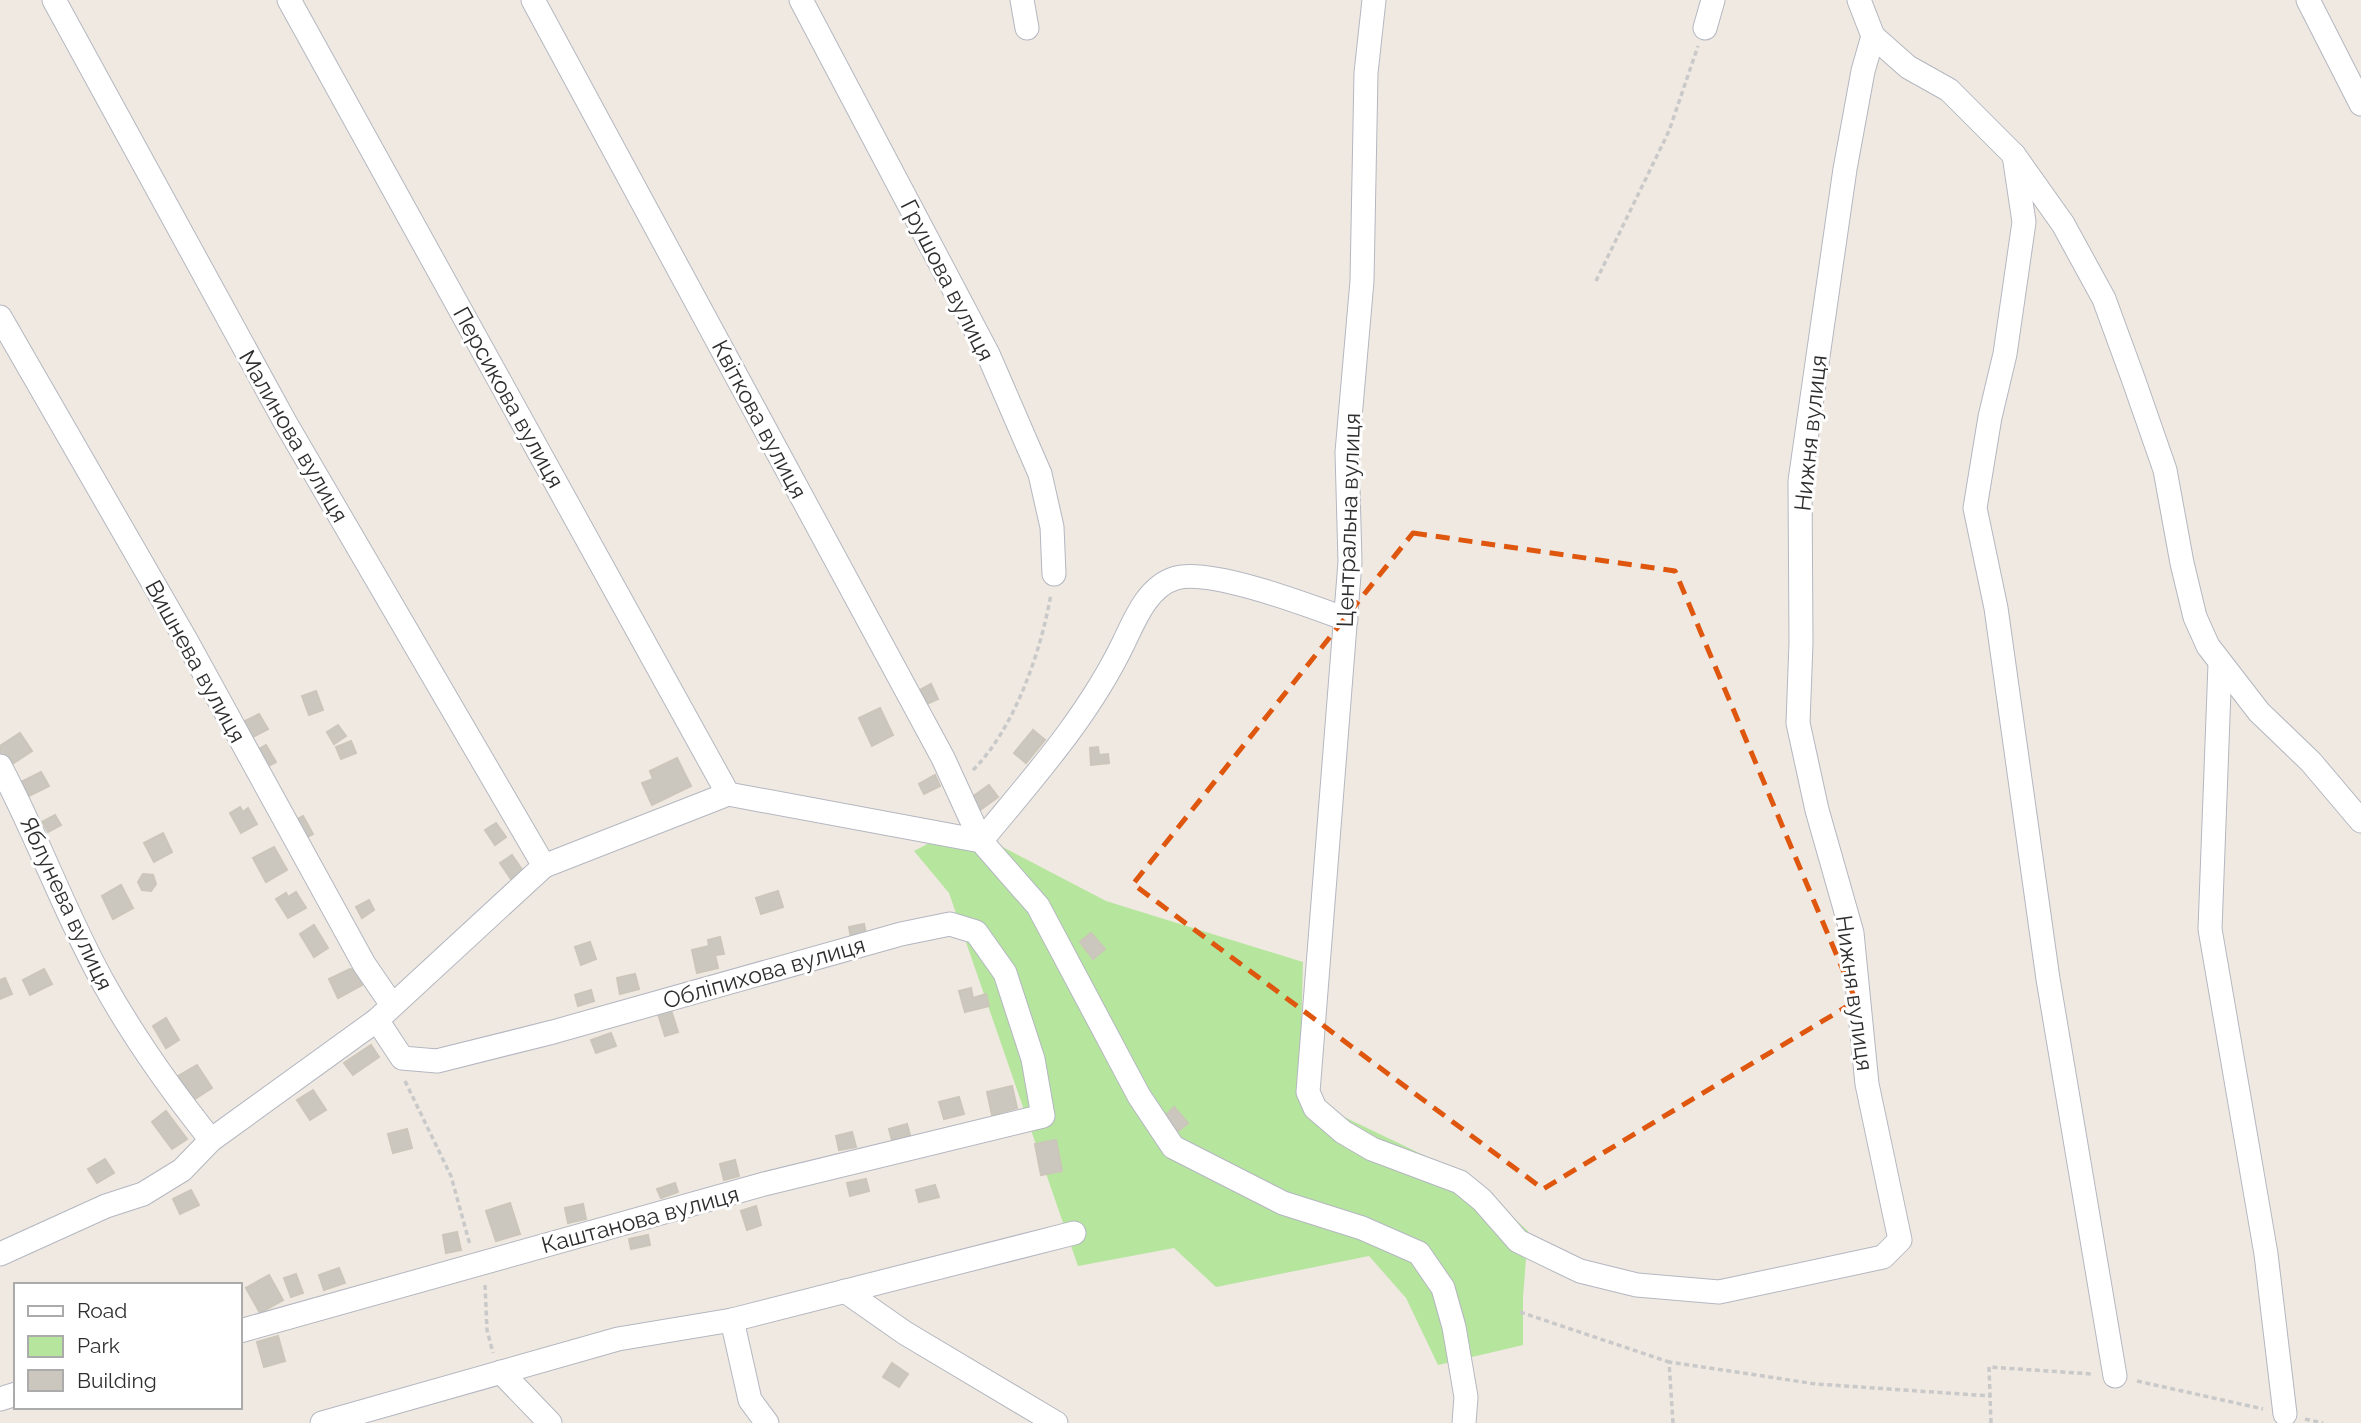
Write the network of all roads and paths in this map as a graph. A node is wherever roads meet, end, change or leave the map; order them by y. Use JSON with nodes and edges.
{"nodes":[{"id":1,"x":54,"y":0,"type":"edge"},
{"id":2,"x":289,"y":0,"type":"edge"},
{"id":3,"x":533,"y":0,"type":"edge"},
{"id":4,"x":801,"y":0,"type":"edge"},
{"id":5,"x":1022,"y":0,"type":"edge"},
{"id":6,"x":1374,"y":0,"type":"edge"},
{"id":7,"x":1713,"y":0,"type":"edge"},
{"id":8,"x":1859,"y":0,"type":"edge"},
{"id":9,"x":2308,"y":0,"type":"edge"},
{"id":10,"x":1027,"y":27,"type":"dead end"},
{"id":11,"x":1705,"y":28,"type":"joint"},
{"id":12,"x":1874,"y":36,"type":"junction"},
{"id":13,"x":2361,"y":104,"type":"edge"},
{"id":14,"x":2014,"y":155,"type":"junction"},
{"id":15,"x":1596,"y":281,"type":"dead end"},
{"id":16,"x":0,"y":317,"type":"edge"},
{"id":17,"x":1054,"y":574,"type":"joint"},
{"id":18,"x":1346,"y":619,"type":"junction"},
{"id":19,"x":2220,"y":664,"type":"junction"},
{"id":20,"x":0,"y":766,"type":"edge"},
{"id":21,"x":956,"y":786,"type":"junction"},
{"id":22,"x":727,"y":794,"type":"junction"},
{"id":23,"x":2361,"y":822,"type":"edge"},
{"id":24,"x":981,"y":841,"type":"junction"},
{"id":25,"x":544,"y":866,"type":"junction"},
{"id":26,"x":384,"y":1013,"type":"junction"},
{"id":27,"x":1313,"y":1041,"type":"joint"},
{"id":28,"x":402,"y":1058,"type":"junction"},
{"id":29,"x":1043,"y":1116,"type":"joint"},
{"id":30,"x":211,"y":1140,"type":"junction"},
{"id":31,"x":1074,"y":1233,"type":"dead end"},
{"id":32,"x":0,"y":1254,"type":"edge"},
{"id":33,"x":475,"y":1264,"type":"junction"},
{"id":34,"x":845,"y":1292,"type":"junction"},
{"id":35,"x":1520,"y":1312,"type":"dead end"},
{"id":36,"x":732,"y":1320,"type":"junction"},
{"id":37,"x":242,"y":1330,"type":"edge"},
{"id":38,"x":1669,"y":1362,"type":"junction"},
{"id":39,"x":501,"y":1372,"type":"junction"},
{"id":40,"x":2115,"y":1376,"type":"junction"},
{"id":41,"x":1991,"y":1395,"type":"junction"},
{"id":42,"x":2285,"y":1414,"type":"junction"},
{"id":43,"x":322,"y":1423,"type":"edge"},
{"id":44,"x":550,"y":1423,"type":"edge"},
{"id":45,"x":767,"y":1423,"type":"edge"},
{"id":46,"x":1056,"y":1423,"type":"edge"},
{"id":47,"x":1464,"y":1423,"type":"edge"},
{"id":48,"x":1673,"y":1423,"type":"edge"},
{"id":49,"x":1991,"y":1423,"type":"edge"},
{"id":50,"x":2323,"y":1423,"type":"edge"}],
"edges":[{"from":1,"to":25,"type":"street","name":"Малинова вулиця"},
{"from":2,"to":22,"type":"street","name":"Персикова вулиця"},
{"from":3,"to":21,"type":"street","name":"Квіткова вулиця"},
{"from":4,"to":17,"type":"street","name":"Грушова вулиця"},
{"from":5,"to":10,"type":"street"},
{"from":6,"to":18,"type":"street","name":"Центральна вулиця"},
{"from":7,"to":11,"type":"street"},
{"from":8,"to":12,"type":"street"},
{"from":9,"to":13,"type":"street"},
{"from":11,"to":15,"type":"path"},
{"from":12,"to":14,"type":"street"},
{"from":12,"to":27,"type":"street","name":"Нижня вулиця"},
{"from":14,"to":19,"type":"street"},
{"from":14,"to":40,"type":"street"},
{"from":16,"to":26,"type":"street","name":"Вишнева вулиця"},
{"from":17,"to":21,"type":"path"},
{"from":18,"to":24,"type":"street"},
{"from":18,"to":27,"type":"street","name":"Центральна вулиця"},
{"from":19,"to":23,"type":"street"},
{"from":19,"to":42,"type":"street"},
{"from":20,"to":30,"type":"street","name":"Яблунева вулиця"},
{"from":21,"to":24,"type":"street","name":"Квіткова вулиця"},
{"from":22,"to":24,"type":"street"},
{"from":22,"to":25,"type":"street"},
{"from":24,"to":47,"type":"street","name":"Квіткова вулиця"},
{"from":25,"to":26,"type":"street"},
{"from":26,"to":28,"type":"street"},
{"from":26,"to":30,"type":"street"},
{"from":28,"to":29,"type":"street","name":"Обліпихова вулиця"},
{"from":28,"to":33,"type":"path"},
{"from":29,"to":33,"type":"street","name":"Каштанова вулиця"},
{"from":30,"to":32,"type":"street"},
{"from":31,"to":34,"type":"street"},
{"from":33,"to":37,"type":"street","name":"Каштанова вулиця"},
{"from":33,"to":39,"type":"path"},
{"from":34,"to":36,"type":"street"},
{"from":34,"to":46,"type":"street"},
{"from":35,"to":38,"type":"path"},
{"from":36,"to":39,"type":"street"},
{"from":36,"to":45,"type":"street"},
{"from":38,"to":41,"type":"path"},
{"from":38,"to":48,"type":"path"},
{"from":39,"to":43,"type":"street"},
{"from":39,"to":44,"type":"street"},
{"from":40,"to":41,"type":"path"},
{"from":40,"to":42,"type":"path"},
{"from":41,"to":49,"type":"path"},
{"from":42,"to":50,"type":"path"}]}
